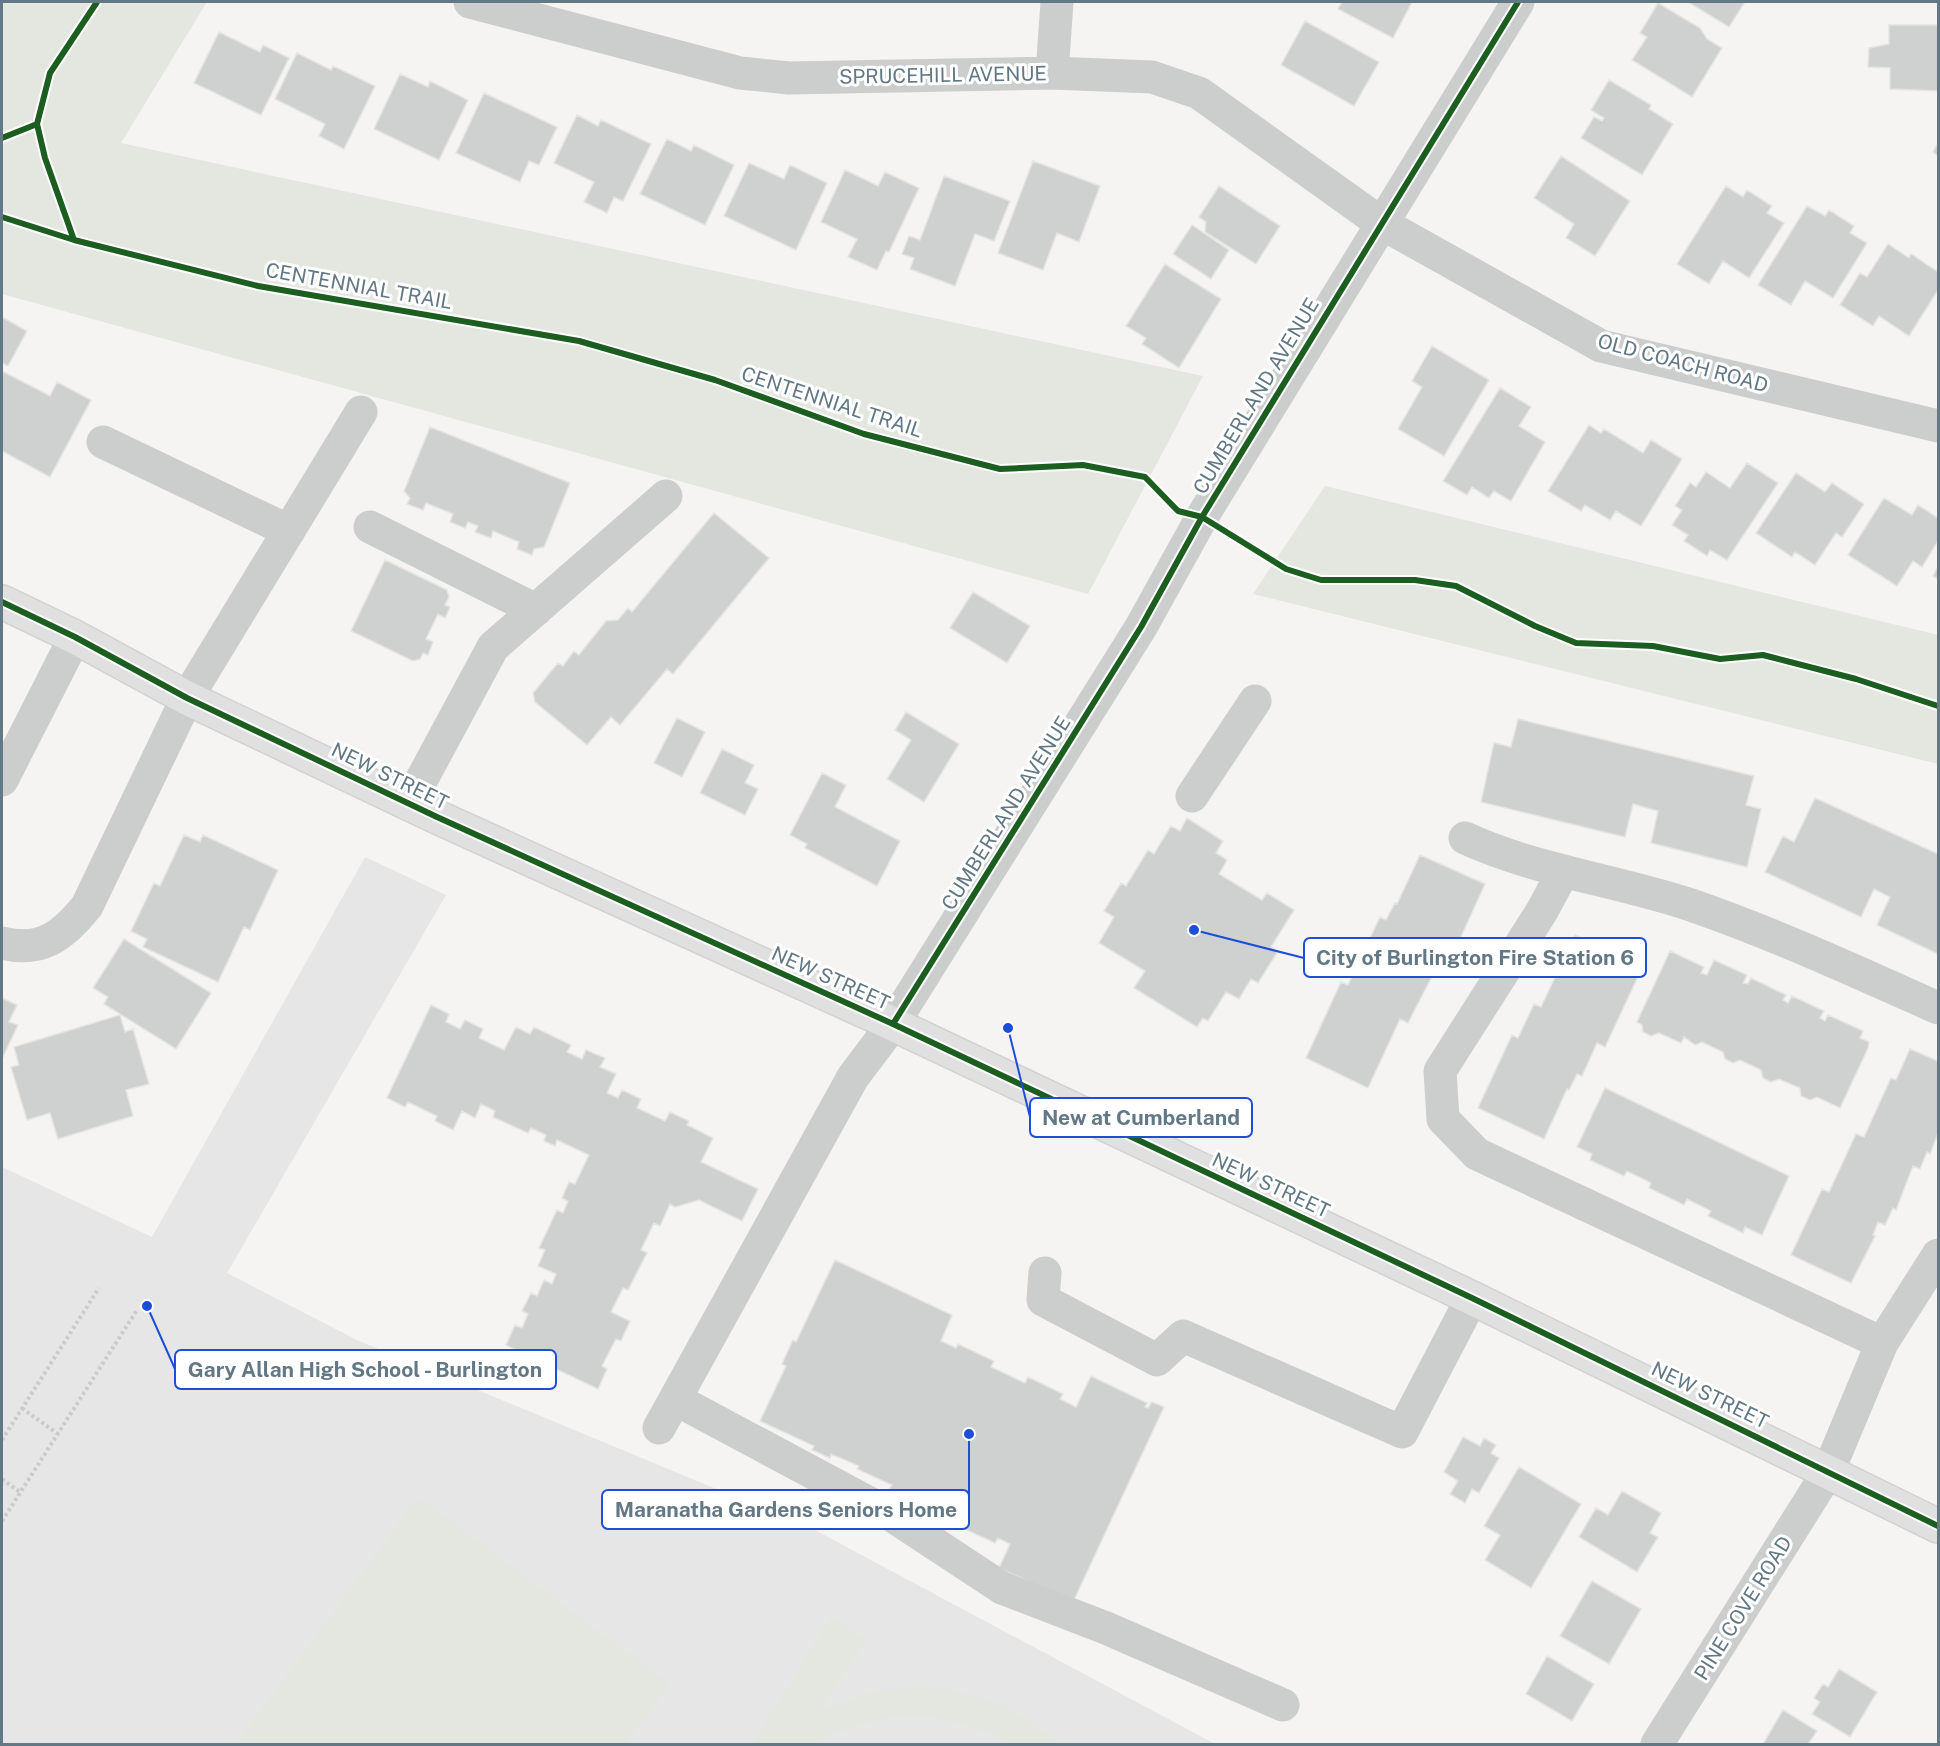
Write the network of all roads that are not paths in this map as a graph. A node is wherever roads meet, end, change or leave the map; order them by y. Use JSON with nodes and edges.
{"nodes":[{"id":1,"x":470,"y":2,"type":"edge"},
{"id":2,"x":1057,"y":2,"type":"edge"},
{"id":3,"x":1518,"y":2,"type":"edge"},
{"id":4,"x":526,"y":8,"type":"edge"},
{"id":5,"x":1052,"y":73,"type":"junction"},
{"id":6,"x":1381,"y":223,"type":"junction"},
{"id":7,"x":361,"y":412,"type":"dead end"},
{"id":8,"x":1938,"y":426,"type":"edge"},
{"id":9,"x":104,"y":442,"type":"dead end"},
{"id":10,"x":666,"y":496,"type":"dead end"},
{"id":11,"x":370,"y":527,"type":"dead end"},
{"id":12,"x":289,"y":531,"type":"junction"},
{"id":13,"x":2,"y":602,"type":"edge"},
{"id":14,"x":536,"y":610,"type":"junction"},
{"id":15,"x":75,"y":637,"type":"junction"},
{"id":16,"x":187,"y":698,"type":"junction"},
{"id":17,"x":1255,"y":701,"type":"dead end"},
{"id":18,"x":2,"y":780,"type":"edge"},
{"id":19,"x":1192,"y":795,"type":"dead end"},
{"id":20,"x":409,"y":803,"type":"junction"},
{"id":21,"x":1465,"y":838,"type":"dead end"},
{"id":22,"x":1563,"y":872,"type":"junction"},
{"id":23,"x":2,"y":943,"type":"edge"},
{"id":24,"x":1938,"y":1008,"type":"edge"},
{"id":25,"x":892,"y":1024,"type":"junction"},
{"id":26,"x":1938,"y":1255,"type":"edge"},
{"id":27,"x":1045,"y":1273,"type":"dead end"},
{"id":28,"x":1472,"y":1298,"type":"junction"},
{"id":29,"x":1882,"y":1343,"type":"junction"},
{"id":30,"x":675,"y":1399,"type":"junction"},
{"id":31,"x":659,"y":1428,"type":"dead end"},
{"id":32,"x":1828,"y":1472,"type":"junction"},
{"id":33,"x":1938,"y":1526,"type":"edge"},
{"id":34,"x":1283,"y":1705,"type":"dead end"},
{"id":35,"x":1658,"y":1744,"type":"edge"}],
"edges":[{"from":1,"to":4,"type":"street","name":"SPRUCEHILL AVENUE"},
{"from":2,"to":5,"type":"street"},
{"from":3,"to":6,"type":"street","name":"CUMBERLAND AVENUE"},
{"from":4,"to":5,"type":"street","name":"SPRUCEHILL AVENUE"},
{"from":5,"to":6,"type":"street","name":"SPRUCEHILL AVENUE"},
{"from":6,"to":8,"type":"street","name":"OLD COACH ROAD"},
{"from":6,"to":25,"type":"street","name":"CUMBERLAND AVENUE"},
{"from":7,"to":12,"type":"street"},
{"from":9,"to":12,"type":"street"},
{"from":10,"to":14,"type":"street"},
{"from":11,"to":14,"type":"street"},
{"from":12,"to":16,"type":"street"},
{"from":13,"to":15,"type":"main road","name":"NEW STREET"},
{"from":14,"to":20,"type":"street"},
{"from":15,"to":16,"type":"main road","name":"NEW STREET"},
{"from":15,"to":18,"type":"street"},
{"from":16,"to":20,"type":"main road","name":"NEW STREET"},
{"from":16,"to":23,"type":"street"},
{"from":17,"to":19,"type":"street"},
{"from":20,"to":25,"type":"main road","name":"NEW STREET"},
{"from":21,"to":22,"type":"street"},
{"from":22,"to":24,"type":"street"},
{"from":22,"to":29,"type":"street"},
{"from":25,"to":28,"type":"main road","name":"NEW STREET"},
{"from":25,"to":30,"type":"street","name":"CUMBERLAND AVENUE"},
{"from":26,"to":29,"type":"street","name":"PINE COVE ROAD"},
{"from":27,"to":28,"type":"street"},
{"from":28,"to":32,"type":"main road","name":"NEW STREET"},
{"from":29,"to":32,"type":"street","name":"PINE COVE ROAD"},
{"from":30,"to":31,"type":"street","name":"CUMBERLAND AVENUE"},
{"from":30,"to":34,"type":"street"},
{"from":32,"to":33,"type":"main road","name":"NEW STREET"},
{"from":32,"to":35,"type":"street","name":"PINE COVE ROAD"}]}
